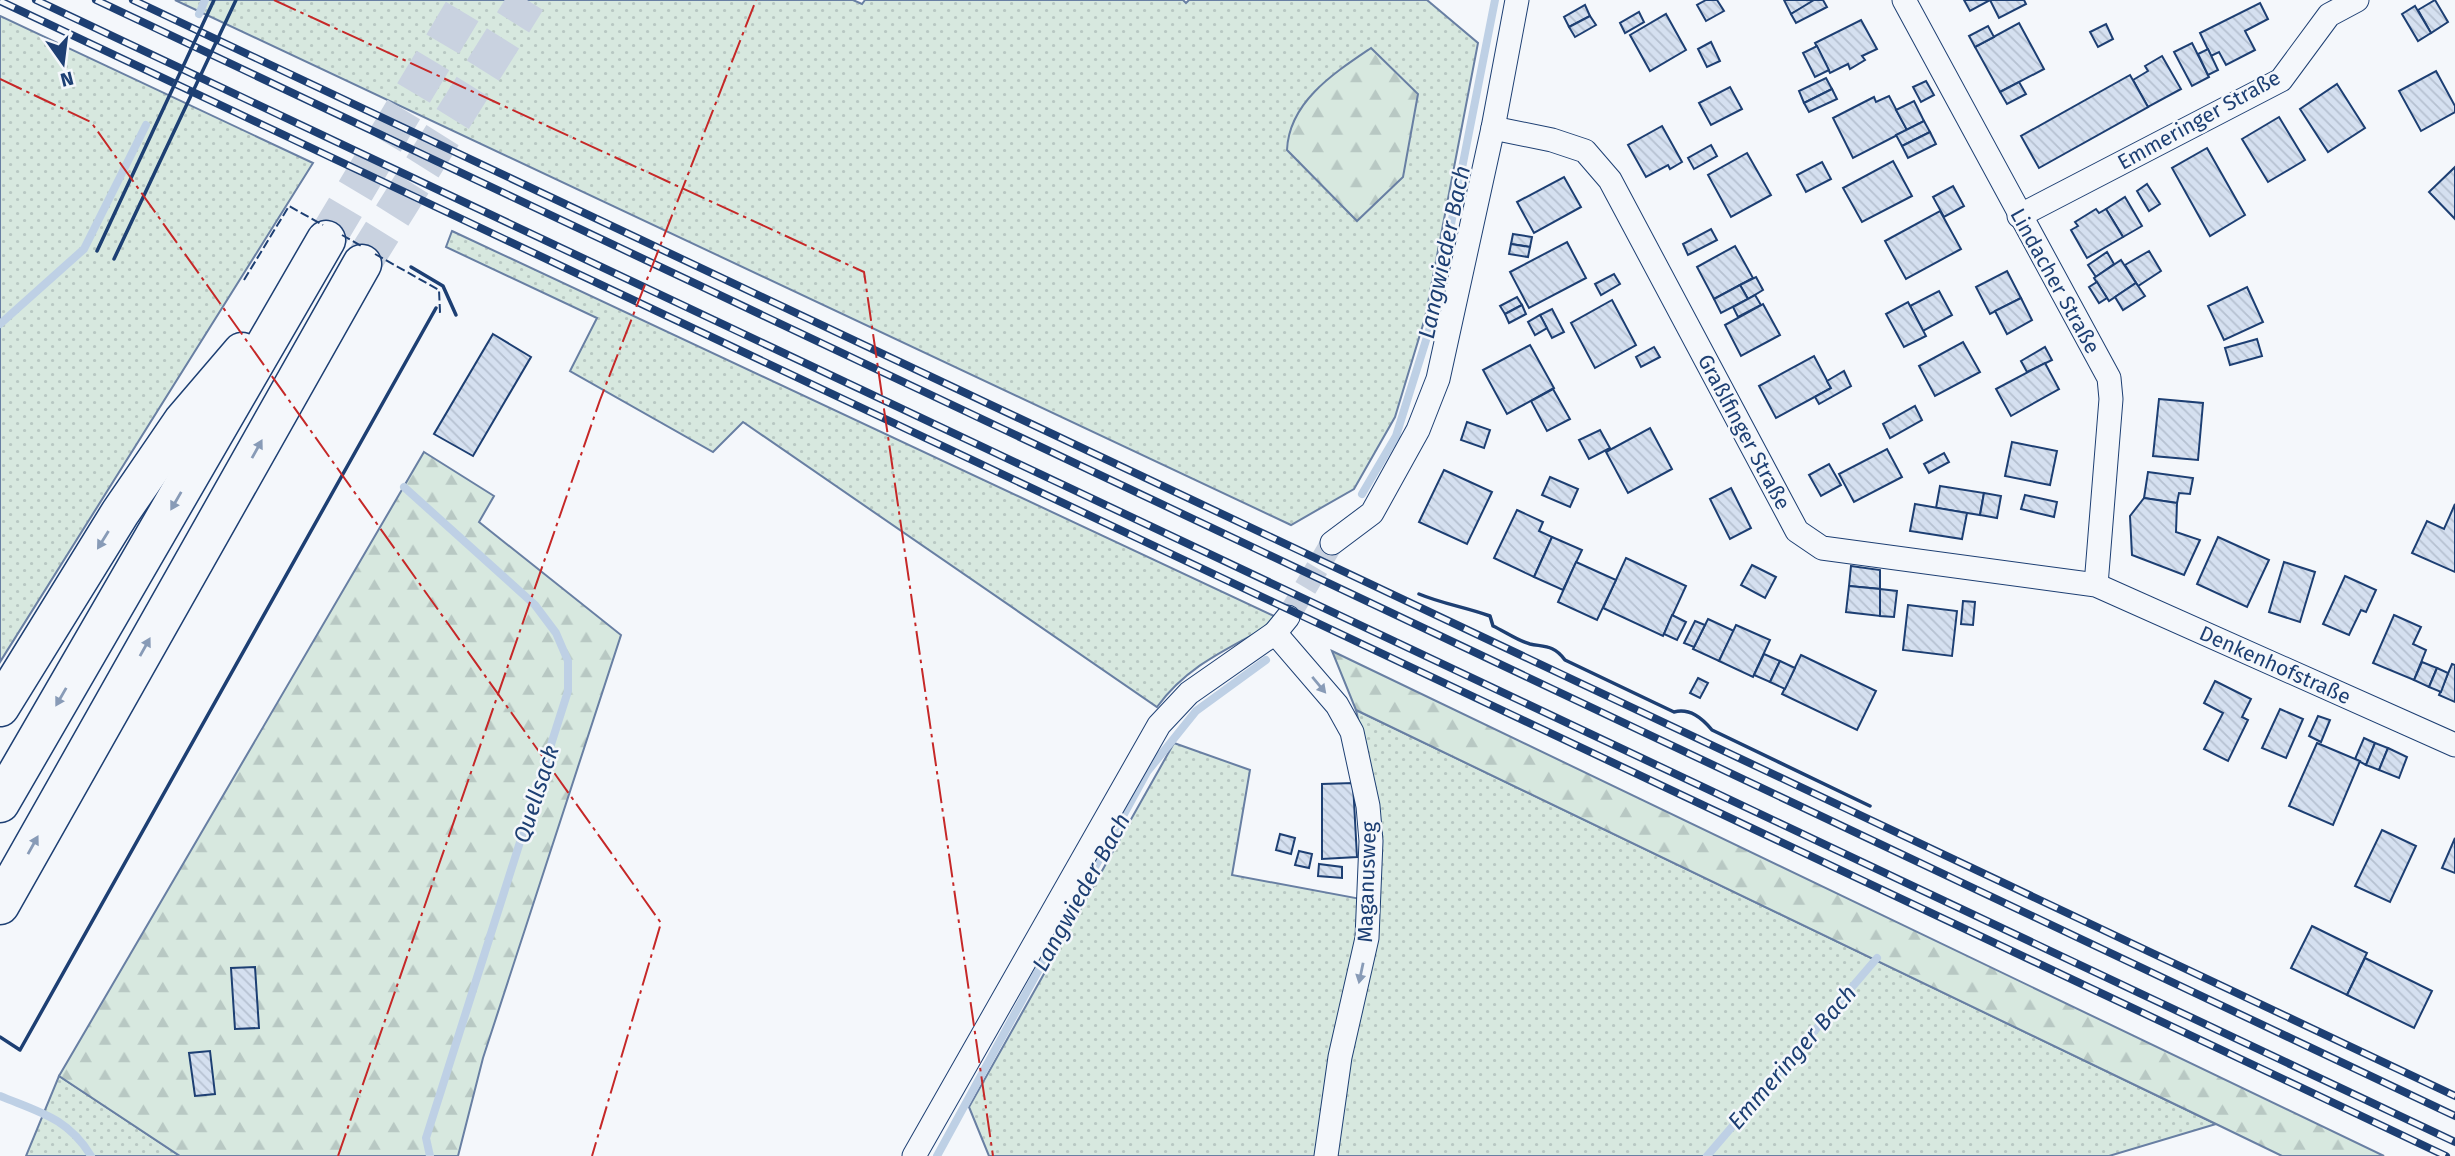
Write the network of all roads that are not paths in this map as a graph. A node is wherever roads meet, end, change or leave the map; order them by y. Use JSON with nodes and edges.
{"nodes":[{"id":1,"x":1517,"y":0,"type":"edge"},
{"id":2,"x":1904,"y":0,"type":"edge"},
{"id":3,"x":2357,"y":0,"type":"edge"},
{"id":4,"x":2325,"y":8,"type":"edge"},
{"id":5,"x":1493,"y":128,"type":"junction"},
{"id":6,"x":2019,"y":216,"type":"junction"},
{"id":7,"x":362,"y":264,"type":"tunnel mouth"},
{"id":8,"x":1332,"y":543,"type":"tunnel mouth"},
{"id":9,"x":2095,"y":585,"type":"junction"},
{"id":10,"x":0,"y":707,"type":"edge"},
{"id":11,"x":2455,"y":745,"type":"edge"},
{"id":12,"x":0,"y":803,"type":"edge"},
{"id":13,"x":0,"y":905,"type":"edge"},
{"id":14,"x":914,"y":1156,"type":"edge"},
{"id":15,"x":1326,"y":1156,"type":"edge"}],
"edges":[{"from":1,"to":5,"type":"street"},
{"from":2,"to":6,"type":"street","name":"Lindacher Straße"},
{"from":3,"to":4,"type":"street","name":"Emmeringer Straße"},
{"from":4,"to":6,"type":"street","name":"Emmeringer Straße"},
{"from":5,"to":8,"type":"street"},
{"from":5,"to":9,"type":"street","name":"Graßlfinger Straße"},
{"from":6,"to":9,"type":"street","name":"Lindacher Straße"},
{"from":13,"to":7,"type":"highway","one_way":true},
{"from":9,"to":11,"type":"street","name":"Denkenhofstraße"},
{"from":10,"to":12,"type":"highway"},
{"from":14,"to":15,"type":"street","name":"Maganusweg","one_way":true}]}
